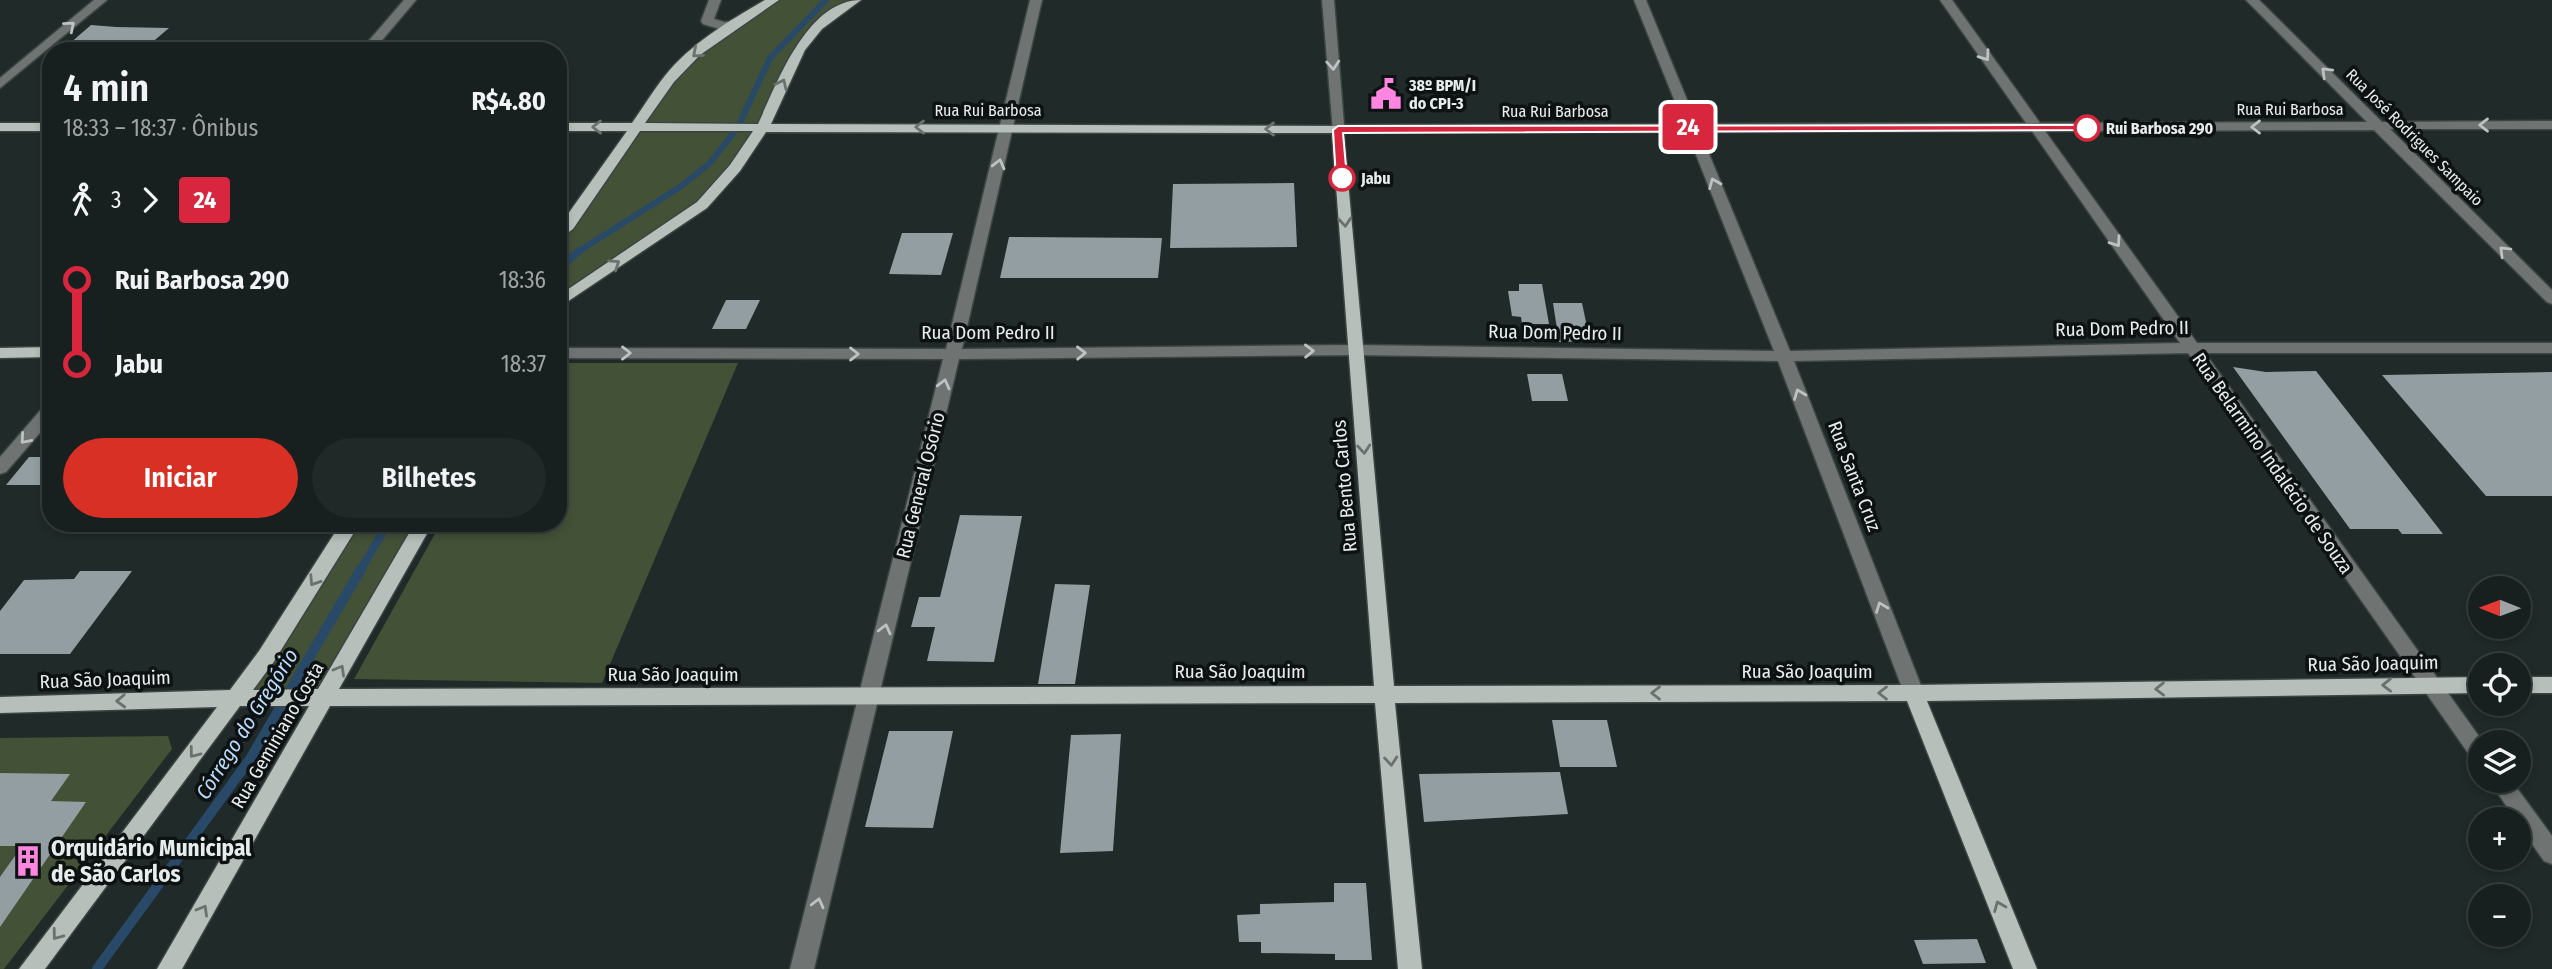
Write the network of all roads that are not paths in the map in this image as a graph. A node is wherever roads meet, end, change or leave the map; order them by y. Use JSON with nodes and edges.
{"nodes":[{"id":1,"x":101,"y":0,"type":"edge"},
{"id":2,"x":410,"y":0,"type":"edge"},
{"id":3,"x":715,"y":0,"type":"edge"},
{"id":4,"x":773,"y":0,"type":"edge"},
{"id":5,"x":855,"y":0,"type":"edge"},
{"id":6,"x":1036,"y":0,"type":"edge"},
{"id":7,"x":1328,"y":0,"type":"edge"},
{"id":8,"x":1640,"y":0,"type":"edge"},
{"id":9,"x":1946,"y":0,"type":"edge"},
{"id":10,"x":2252,"y":0,"type":"edge"},
{"id":11,"x":733,"y":24,"type":"junction"},
{"id":12,"x":50,"y":42,"type":"edge"},
{"id":13,"x":374,"y":42,"type":"edge"},
{"id":14,"x":42,"y":49,"type":"edge"},
{"id":15,"x":0,"y":84,"type":"edge"},
{"id":16,"x":2380,"y":125,"type":"junction"},
{"id":17,"x":2552,"y":125,"type":"edge"},
{"id":18,"x":759,"y":126,"type":"junction"},
{"id":19,"x":0,"y":127,"type":"edge"},
{"id":20,"x":42,"y":127,"type":"edge"},
{"id":21,"x":567,"y":127,"type":"edge"},
{"id":22,"x":636,"y":127,"type":"junction"},
{"id":23,"x":1008,"y":127,"type":"junction"},
{"id":24,"x":1692,"y":127,"type":"junction"},
{"id":25,"x":2036,"y":128,"type":"junction"},
{"id":26,"x":1338,"y":130,"type":"junction"},
{"id":27,"x":567,"y":227,"type":"edge"},
{"id":28,"x":567,"y":297,"type":"edge"},
{"id":29,"x":2552,"y":299,"type":"edge"},
{"id":30,"x":2191,"y":348,"type":"junction"},
{"id":31,"x":2552,"y":348,"type":"edge"},
{"id":32,"x":1356,"y":350,"type":"junction"},
{"id":33,"x":42,"y":352,"type":"edge"},
{"id":34,"x":0,"y":353,"type":"edge"},
{"id":35,"x":567,"y":353,"type":"edge"},
{"id":36,"x":951,"y":354,"type":"junction"},
{"id":37,"x":1784,"y":356,"type":"junction"},
{"id":38,"x":42,"y":419,"type":"edge"},
{"id":39,"x":0,"y":468,"type":"edge"},
{"id":40,"x":345,"y":532,"type":"edge"},
{"id":41,"x":418,"y":532,"type":"edge"},
{"id":42,"x":2430,"y":685,"type":"junction"},
{"id":43,"x":2468,"y":685,"type":"edge"},
{"id":44,"x":2531,"y":685,"type":"edge"},
{"id":45,"x":2552,"y":685,"type":"edge"},
{"id":46,"x":1385,"y":693,"type":"junction"},
{"id":47,"x":1914,"y":693,"type":"junction"},
{"id":48,"x":869,"y":696,"type":"junction"},
{"id":49,"x":234,"y":698,"type":"junction"},
{"id":50,"x":314,"y":700,"type":"junction"},
{"id":51,"x":0,"y":705,"type":"edge"},
{"id":52,"x":2468,"y":737,"type":"edge"},
{"id":53,"x":2508,"y":793,"type":"edge"},
{"id":54,"x":2552,"y":854,"type":"edge"},
{"id":55,"x":31,"y":969,"type":"edge"},
{"id":56,"x":169,"y":969,"type":"edge"},
{"id":57,"x":802,"y":969,"type":"edge"},
{"id":58,"x":1410,"y":969,"type":"edge"},
{"id":59,"x":2025,"y":969,"type":"edge"}],
"edges":[{"from":12,"to":1,"type":"street","one_way":true},
{"from":2,"to":13,"type":"street"},
{"from":3,"to":11,"type":"street"},
{"from":4,"to":11,"type":"main road"},
{"from":18,"to":5,"type":"main road","one_way":true},
{"from":6,"to":23,"type":"street","name":"Rua General Osório"},
{"from":7,"to":26,"type":"street","name":"Rua Bento Carlos","one_way":true},
{"from":8,"to":24,"type":"street","name":"Rua Santa Cruz"},
{"from":9,"to":25,"type":"street","name":"Rua Belarmino Indalécio de Souza","one_way":true},
{"from":16,"to":10,"type":"street","name":"Rua José Rodrigues Sampaio","one_way":true},
{"from":11,"to":22,"type":"main road","one_way":true},
{"from":15,"to":14,"type":"street","one_way":true},
{"from":17,"to":16,"type":"street","name":"Rua Rui Barbosa","one_way":true},
{"from":16,"to":25,"type":"street","name":"Rua Rui Barbosa","one_way":true},
{"from":29,"to":16,"type":"street","name":"Rua José Rodrigues Sampaio","one_way":true},
{"from":18,"to":22,"type":"main road","name":"Rua Rui Barbosa"},
{"from":23,"to":18,"type":"main road","name":"Rua Rui Barbosa","one_way":true},
{"from":28,"to":18,"type":"main road","one_way":true},
{"from":19,"to":20,"type":"main road"},
{"from":22,"to":21,"type":"main road","name":"Rua Rui Barbosa","one_way":true},
{"from":22,"to":27,"type":"main road"},
{"from":26,"to":23,"type":"main road","name":"Rua Rui Barbosa","one_way":true},
{"from":36,"to":23,"type":"street","name":"Rua General Osório","one_way":true},
{"from":24,"to":25,"type":"street","name":"Rua Rui Barbosa"},
{"from":24,"to":26,"type":"street","name":"Rua Rui Barbosa"},
{"from":37,"to":24,"type":"street","name":"Rua Santa Cruz","one_way":true},
{"from":25,"to":30,"type":"street","name":"Rua Belarmino Indalécio de Souza","one_way":true},
{"from":26,"to":32,"type":"main road","name":"Rua Bento Carlos","one_way":true},
{"from":30,"to":31,"type":"street","name":"Rua Dom Pedro II"},
{"from":30,"to":37,"type":"street","name":"Rua Dom Pedro II"},
{"from":30,"to":42,"type":"street","name":"Rua Belarmino Indalécio de Souza"},
{"from":36,"to":32,"type":"street","name":"Rua Dom Pedro II","one_way":true},
{"from":32,"to":37,"type":"street","name":"Rua Dom Pedro II"},
{"from":32,"to":46,"type":"main road","name":"Rua Bento Carlos","one_way":true},
{"from":33,"to":34,"type":"main road"},
{"from":35,"to":36,"type":"street","name":"Rua Dom Pedro II","one_way":true},
{"from":48,"to":36,"type":"street","name":"Rua General Osório","one_way":true},
{"from":47,"to":37,"type":"street","name":"Rua Santa Cruz","one_way":true},
{"from":38,"to":39,"type":"street","one_way":true},
{"from":40,"to":49,"type":"main road","one_way":true},
{"from":50,"to":41,"type":"main road","name":"Rua Geminiano Costa","one_way":true},
{"from":42,"to":43,"type":"main road","name":"Rua São Joaquim"},
{"from":42,"to":47,"type":"main road","name":"Rua São Joaquim","one_way":true},
{"from":42,"to":52,"type":"street","name":"Rua Belarmino Indalécio de Souza"},
{"from":44,"to":45,"type":"main road"},
{"from":47,"to":46,"type":"main road","name":"Rua São Joaquim","one_way":true},
{"from":46,"to":48,"type":"main road","name":"Rua São Joaquim"},
{"from":46,"to":58,"type":"main road","name":"Rua Bento Carlos","one_way":true},
{"from":59,"to":47,"type":"main road","name":"Rua Santa Cruz","one_way":true},
{"from":48,"to":50,"type":"main road","name":"Rua São Joaquim"},
{"from":57,"to":48,"type":"street","name":"Rua General Osório","one_way":true},
{"from":49,"to":50,"type":"main road","name":"Rua São Joaquim"},
{"from":49,"to":51,"type":"main road","name":"Rua São Joaquim","one_way":true},
{"from":49,"to":55,"type":"main road","one_way":true},
{"from":56,"to":50,"type":"main road","name":"Rua Geminiano Costa","one_way":true},
{"from":53,"to":54,"type":"street"}]}
